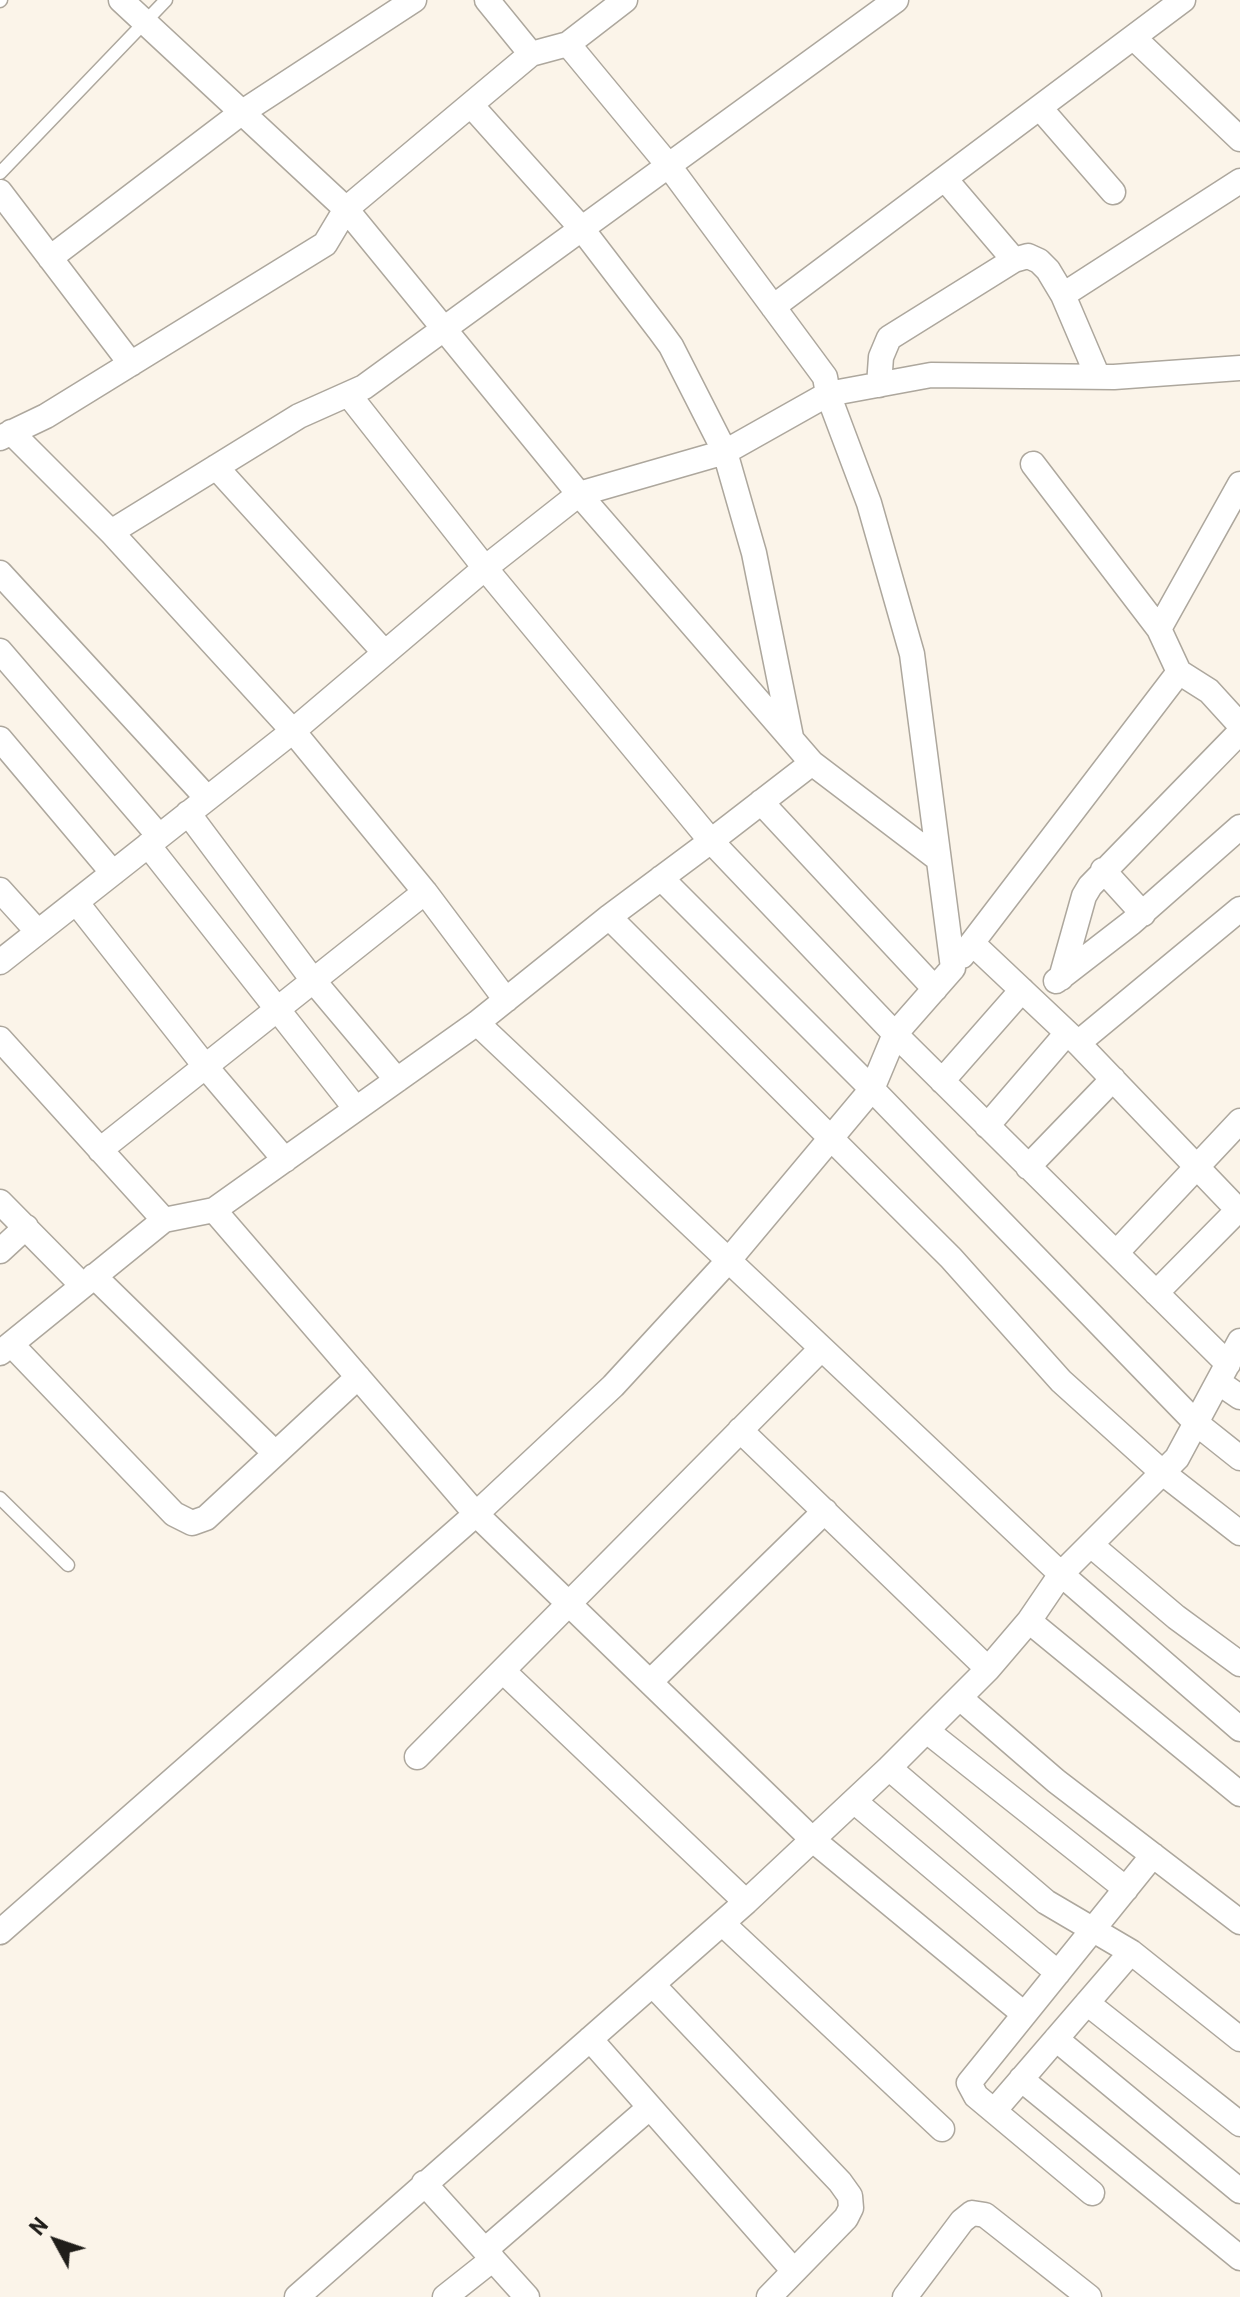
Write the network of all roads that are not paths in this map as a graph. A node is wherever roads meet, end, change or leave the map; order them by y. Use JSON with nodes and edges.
{"nodes":[{"id":1,"x":121,"y":0,"type":"edge"},
{"id":2,"x":166,"y":0,"type":"edge"},
{"id":3,"x":414,"y":0,"type":"edge"},
{"id":4,"x":487,"y":0,"type":"edge"},
{"id":5,"x":625,"y":0,"type":"edge"},
{"id":6,"x":896,"y":0,"type":"edge"},
{"id":7,"x":1183,"y":0,"type":"edge"},
{"id":8,"x":144,"y":23,"type":"junction"},
{"id":9,"x":1134,"y":38,"type":"junction"},
{"id":10,"x":568,"y":44,"type":"junction"},
{"id":11,"x":531,"y":54,"type":"junction"},
{"id":12,"x":471,"y":105,"type":"junction"},
{"id":13,"x":1040,"y":108,"type":"junction"},
{"id":14,"x":241,"y":113,"type":"junction"},
{"id":15,"x":1240,"y":139,"type":"edge"},
{"id":16,"x":669,"y":166,"type":"junction"},
{"id":17,"x":0,"y":173,"type":"edge"},
{"id":18,"x":945,"y":179,"type":"junction"},
{"id":19,"x":1240,"y":181,"type":"edge"},
{"id":20,"x":0,"y":192,"type":"edge"},
{"id":21,"x":1113,"y":192,"type":"dead end"},
{"id":22,"x":346,"y":209,"type":"junction"},
{"id":23,"x":582,"y":229,"type":"junction"},
{"id":24,"x":50,"y":258,"type":"junction"},
{"id":25,"x":1014,"y":260,"type":"junction"},
{"id":26,"x":1063,"y":295,"type":"junction"},
{"id":27,"x":773,"y":307,"type":"junction"},
{"id":28,"x":443,"y":330,"type":"junction"},
{"id":29,"x":131,"y":364,"type":"junction"},
{"id":30,"x":1240,"y":368,"type":"edge"},
{"id":31,"x":1098,"y":377,"type":"junction"},
{"id":32,"x":879,"y":385,"type":"junction"},
{"id":33,"x":828,"y":394,"type":"junction"},
{"id":34,"x":349,"y":395,"type":"junction"},
{"id":35,"x":6,"y":435,"type":"edge"},
{"id":36,"x":725,"y":452,"type":"junction"},
{"id":37,"x":1033,"y":464,"type":"dead end"},
{"id":38,"x":216,"y":467,"type":"junction"},
{"id":39,"x":1240,"y":484,"type":"edge"},
{"id":40,"x":579,"y":494,"type":"junction"},
{"id":41,"x":111,"y":532,"type":"junction"},
{"id":42,"x":485,"y":568,"type":"junction"},
{"id":43,"x":0,"y":573,"type":"edge"},
{"id":44,"x":1159,"y":629,"type":"junction"},
{"id":45,"x":0,"y":651,"type":"edge"},
{"id":46,"x":385,"y":653,"type":"junction"},
{"id":47,"x":1179,"y":672,"type":"junction"},
{"id":48,"x":1231,"y":698,"type":"edge"},
{"id":49,"x":1240,"y":725,"type":"edge"},
{"id":50,"x":293,"y":731,"type":"junction"},
{"id":51,"x":1240,"y":732,"type":"edge"},
{"id":52,"x":0,"y":739,"type":"edge"},
{"id":53,"x":792,"y":741,"type":"junction"},
{"id":54,"x":812,"y":763,"type":"junction"},
{"id":55,"x":761,"y":802,"type":"junction"},
{"id":56,"x":198,"y":806,"type":"junction"},
{"id":57,"x":1240,"y":827,"type":"edge"},
{"id":58,"x":154,"y":840,"type":"junction"},
{"id":59,"x":711,"y":841,"type":"junction"},
{"id":60,"x":937,"y":858,"type":"junction"},
{"id":61,"x":1103,"y":870,"type":"junction"},
{"id":62,"x":113,"y":873,"type":"junction"},
{"id":63,"x":661,"y":878,"type":"junction"},
{"id":64,"x":0,"y":890,"type":"edge"},
{"id":65,"x":425,"y":892,"type":"junction"},
{"id":66,"x":76,"y":902,"type":"junction"},
{"id":67,"x":1240,"y":909,"type":"edge"},
{"id":68,"x":1143,"y":914,"type":"junction"},
{"id":69,"x":609,"y":917,"type":"junction"},
{"id":70,"x":38,"y":932,"type":"junction"},
{"id":71,"x":972,"y":943,"type":"junction"},
{"id":72,"x":0,"y":962,"type":"edge"},
{"id":73,"x":953,"y":968,"type":"junction"},
{"id":74,"x":1061,"y":978,"type":"junction"},
{"id":75,"x":312,"y":979,"type":"junction"},
{"id":76,"x":935,"y":989,"type":"junction"},
{"id":77,"x":1027,"y":995,"type":"junction"},
{"id":78,"x":506,"y":1000,"type":"junction"},
{"id":79,"x":278,"y":1007,"type":"junction"},
{"id":80,"x":477,"y":1023,"type":"junction"},
{"id":81,"x":895,"y":1034,"type":"junction"},
{"id":82,"x":1073,"y":1038,"type":"junction"},
{"id":83,"x":0,"y":1039,"type":"edge"},
{"id":84,"x":205,"y":1066,"type":"junction"},
{"id":85,"x":1113,"y":1079,"type":"junction"},
{"id":86,"x":397,"y":1080,"type":"junction"},
{"id":87,"x":942,"y":1081,"type":"junction"},
{"id":88,"x":872,"y":1089,"type":"junction"},
{"id":89,"x":356,"y":1109,"type":"junction"},
{"id":90,"x":1240,"y":1121,"type":"edge"},
{"id":91,"x":987,"y":1126,"type":"junction"},
{"id":92,"x":832,"y":1137,"type":"junction"},
{"id":93,"x":100,"y":1150,"type":"junction"},
{"id":94,"x":285,"y":1160,"type":"junction"},
{"id":95,"x":1028,"y":1167,"type":"junction"},
{"id":96,"x":1197,"y":1167,"type":"junction"},
{"id":97,"x":0,"y":1202,"type":"edge"},
{"id":98,"x":214,"y":1210,"type":"junction"},
{"id":99,"x":1239,"y":1211,"type":"edge"},
{"id":100,"x":164,"y":1220,"type":"junction"},
{"id":101,"x":26,"y":1227,"type":"junction"},
{"id":102,"x":0,"y":1251,"type":"edge"},
{"id":103,"x":1116,"y":1253,"type":"junction"},
{"id":104,"x":728,"y":1261,"type":"junction"},
{"id":105,"x":88,"y":1280,"type":"junction"},
{"id":106,"x":1156,"y":1293,"type":"junction"},
{"id":107,"x":1240,"y":1341,"type":"edge"},
{"id":108,"x":6,"y":1349,"type":"edge"},
{"id":109,"x":821,"y":1349,"type":"junction"},
{"id":110,"x":1223,"y":1373,"type":"junction"},
{"id":111,"x":358,"y":1377,"type":"junction"},
{"id":112,"x":1240,"y":1397,"type":"edge"},
{"id":113,"x":1196,"y":1423,"type":"junction"},
{"id":114,"x":740,"y":1430,"type":"junction"},
{"id":115,"x":275,"y":1453,"type":"junction"},
{"id":116,"x":1240,"y":1458,"type":"edge"},
{"id":117,"x":1163,"y":1473,"type":"junction"},
{"id":118,"x":0,"y":1498,"type":"edge"},
{"id":119,"x":825,"y":1511,"type":"junction"},
{"id":120,"x":476,"y":1514,"type":"junction"},
{"id":121,"x":1240,"y":1533,"type":"edge"},
{"id":122,"x":1091,"y":1545,"type":"junction"},
{"id":123,"x":68,"y":1565,"type":"dead end"},
{"id":124,"x":1061,"y":1574,"type":"junction"},
{"id":125,"x":569,"y":1603,"type":"junction"},
{"id":126,"x":1029,"y":1621,"type":"junction"},
{"id":127,"x":1240,"y":1664,"type":"edge"},
{"id":128,"x":988,"y":1669,"type":"junction"},
{"id":129,"x":503,"y":1671,"type":"junction"},
{"id":130,"x":650,"y":1682,"type":"junction"},
{"id":131,"x":960,"y":1698,"type":"junction"},
{"id":132,"x":1240,"y":1729,"type":"edge"},
{"id":133,"x":927,"y":1731,"type":"junction"},
{"id":134,"x":417,"y":1757,"type":"dead end"},
{"id":135,"x":889,"y":1768,"type":"junction"},
{"id":136,"x":1240,"y":1794,"type":"edge"},
{"id":137,"x":854,"y":1801,"type":"junction"},
{"id":138,"x":813,"y":1840,"type":"junction"},
{"id":139,"x":1153,"y":1855,"type":"junction"},
{"id":140,"x":1126,"y":1889,"type":"junction"},
{"id":141,"x":746,"y":1902,"type":"junction"},
{"id":142,"x":1240,"y":1922,"type":"edge"},
{"id":143,"x":722,"y":1923,"type":"junction"},
{"id":144,"x":1093,"y":1931,"type":"junction"},
{"id":145,"x":0,"y":1932,"type":"edge"},
{"id":146,"x":1131,"y":1952,"type":"junction"},
{"id":147,"x":1058,"y":1973,"type":"junction"},
{"id":148,"x":653,"y":1985,"type":"junction"},
{"id":149,"x":1087,"y":2003,"type":"junction"},
{"id":150,"x":1024,"y":2014,"type":"junction"},
{"id":151,"x":590,"y":2039,"type":"junction"},
{"id":152,"x":1056,"y":2039,"type":"junction"},
{"id":153,"x":1240,"y":2039,"type":"edge"},
{"id":154,"x":1021,"y":2079,"type":"junction"},
{"id":155,"x":649,"y":2108,"type":"junction"},
{"id":156,"x":994,"y":2111,"type":"junction"},
{"id":157,"x":1240,"y":2124,"type":"edge"},
{"id":158,"x":942,"y":2129,"type":"dead end"},
{"id":159,"x":424,"y":2183,"type":"junction"},
{"id":160,"x":1240,"y":2191,"type":"edge"},
{"id":161,"x":1092,"y":2193,"type":"dead end"},
{"id":162,"x":489,"y":2255,"type":"junction"},
{"id":163,"x":1240,"y":2258,"type":"edge"},
{"id":164,"x":794,"y":2271,"type":"junction"},
{"id":165,"x":297,"y":2297,"type":"edge"},
{"id":166,"x":445,"y":2297,"type":"edge"},
{"id":167,"x":527,"y":2297,"type":"edge"},
{"id":168,"x":769,"y":2297,"type":"edge"},
{"id":169,"x":905,"y":2297,"type":"edge"},
{"id":170,"x":1089,"y":2297,"type":"edge"}],
"edges":[{"from":1,"to":8,"type":"street"},
{"from":2,"to":8,"type":"lane"},
{"from":3,"to":14,"type":"street"},
{"from":4,"to":11,"type":"street"},
{"from":5,"to":10,"type":"street"},
{"from":6,"to":16,"type":"street"},
{"from":7,"to":9,"type":"street"},
{"from":8,"to":14,"type":"street"},
{"from":8,"to":17,"type":"lane"},
{"from":9,"to":13,"type":"street"},
{"from":9,"to":15,"type":"street"},
{"from":10,"to":11,"type":"street"},
{"from":10,"to":16,"type":"street"},
{"from":11,"to":12,"type":"street"},
{"from":12,"to":22,"type":"street"},
{"from":12,"to":23,"type":"street"},
{"from":13,"to":18,"type":"street"},
{"from":13,"to":21,"type":"street"},
{"from":14,"to":22,"type":"street"},
{"from":14,"to":24,"type":"street"},
{"from":16,"to":23,"type":"street"},
{"from":16,"to":27,"type":"street"},
{"from":18,"to":25,"type":"street"},
{"from":18,"to":27,"type":"street"},
{"from":19,"to":26,"type":"street"},
{"from":20,"to":24,"type":"street"},
{"from":22,"to":28,"type":"street"},
{"from":22,"to":29,"type":"street"},
{"from":23,"to":28,"type":"street"},
{"from":23,"to":36,"type":"street"},
{"from":24,"to":29,"type":"street"},
{"from":25,"to":26,"type":"street"},
{"from":25,"to":32,"type":"street"},
{"from":26,"to":31,"type":"street"},
{"from":27,"to":33,"type":"street"},
{"from":28,"to":34,"type":"street"},
{"from":28,"to":40,"type":"street"},
{"from":29,"to":35,"type":"street"},
{"from":30,"to":31,"type":"street"},
{"from":31,"to":32,"type":"street"},
{"from":32,"to":33,"type":"street"},
{"from":33,"to":36,"type":"street"},
{"from":33,"to":60,"type":"street"},
{"from":34,"to":38,"type":"street"},
{"from":34,"to":42,"type":"street"},
{"from":35,"to":41,"type":"street"},
{"from":36,"to":40,"type":"street"},
{"from":36,"to":53,"type":"street"},
{"from":37,"to":44,"type":"street"},
{"from":38,"to":41,"type":"street"},
{"from":38,"to":46,"type":"street"},
{"from":39,"to":44,"type":"street"},
{"from":40,"to":42,"type":"street"},
{"from":40,"to":53,"type":"street"},
{"from":41,"to":50,"type":"street"},
{"from":42,"to":46,"type":"street"},
{"from":42,"to":59,"type":"street"},
{"from":43,"to":56,"type":"street"},
{"from":44,"to":47,"type":"street"},
{"from":45,"to":58,"type":"street"},
{"from":46,"to":50,"type":"street"},
{"from":47,"to":48,"type":"street"},
{"from":47,"to":71,"type":"street"},
{"from":48,"to":49,"type":"street"},
{"from":50,"to":56,"type":"street"},
{"from":50,"to":65,"type":"street"},
{"from":51,"to":61,"type":"street"},
{"from":52,"to":62,"type":"street"},
{"from":53,"to":54,"type":"street"},
{"from":54,"to":55,"type":"street"},
{"from":54,"to":60,"type":"street"},
{"from":55,"to":59,"type":"street"},
{"from":55,"to":76,"type":"street"},
{"from":56,"to":58,"type":"street"},
{"from":56,"to":75,"type":"street"},
{"from":57,"to":68,"type":"street"},
{"from":58,"to":62,"type":"street"},
{"from":58,"to":79,"type":"street"},
{"from":59,"to":63,"type":"street"},
{"from":59,"to":81,"type":"street"},
{"from":60,"to":73,"type":"street"},
{"from":61,"to":68,"type":"street"},
{"from":61,"to":74,"type":"street"},
{"from":62,"to":66,"type":"street"},
{"from":63,"to":69,"type":"street"},
{"from":63,"to":88,"type":"street"},
{"from":64,"to":70,"type":"street"},
{"from":65,"to":75,"type":"street"},
{"from":65,"to":78,"type":"street"},
{"from":66,"to":70,"type":"street"},
{"from":66,"to":84,"type":"street"},
{"from":67,"to":82,"type":"street"},
{"from":68,"to":74,"type":"street"},
{"from":69,"to":78,"type":"street"},
{"from":69,"to":92,"type":"street"},
{"from":70,"to":72,"type":"street"},
{"from":71,"to":73,"type":"street"},
{"from":71,"to":77,"type":"street"},
{"from":73,"to":76,"type":"street"},
{"from":74,"to":77,"type":"street"},
{"from":75,"to":79,"type":"street"},
{"from":75,"to":86,"type":"street"},
{"from":76,"to":81,"type":"street"},
{"from":77,"to":82,"type":"street"},
{"from":77,"to":87,"type":"street"},
{"from":78,"to":80,"type":"street"},
{"from":79,"to":84,"type":"street"},
{"from":79,"to":89,"type":"street"},
{"from":80,"to":86,"type":"street"},
{"from":80,"to":104,"type":"street"},
{"from":81,"to":87,"type":"street"},
{"from":81,"to":88,"type":"street"},
{"from":82,"to":85,"type":"street"},
{"from":82,"to":91,"type":"street"},
{"from":83,"to":93,"type":"street"},
{"from":84,"to":93,"type":"street"},
{"from":84,"to":94,"type":"street"},
{"from":85,"to":95,"type":"street"},
{"from":85,"to":96,"type":"street"},
{"from":86,"to":89,"type":"street"},
{"from":87,"to":91,"type":"street"},
{"from":88,"to":92,"type":"street"},
{"from":88,"to":113,"type":"street"},
{"from":89,"to":94,"type":"street"},
{"from":90,"to":96,"type":"street"},
{"from":91,"to":95,"type":"street"},
{"from":92,"to":104,"type":"street"},
{"from":92,"to":117,"type":"street"},
{"from":93,"to":100,"type":"street"},
{"from":94,"to":98,"type":"street"},
{"from":95,"to":103,"type":"street"},
{"from":96,"to":99,"type":"street"},
{"from":96,"to":103,"type":"street"},
{"from":97,"to":101,"type":"street"},
{"from":98,"to":100,"type":"street"},
{"from":98,"to":111,"type":"street"},
{"from":99,"to":106,"type":"street"},
{"from":100,"to":105,"type":"street"},
{"from":101,"to":102,"type":"street"},
{"from":101,"to":105,"type":"street"},
{"from":103,"to":106,"type":"street"},
{"from":104,"to":109,"type":"street"},
{"from":104,"to":120,"type":"street"},
{"from":105,"to":108,"type":"street"},
{"from":105,"to":115,"type":"street"},
{"from":106,"to":110,"type":"street"},
{"from":107,"to":110,"type":"street"},
{"from":108,"to":115,"type":"street"},
{"from":109,"to":114,"type":"street"},
{"from":109,"to":124,"type":"street"},
{"from":110,"to":112,"type":"street"},
{"from":110,"to":113,"type":"street"},
{"from":111,"to":115,"type":"street"},
{"from":111,"to":120,"type":"street"},
{"from":113,"to":116,"type":"street"},
{"from":113,"to":117,"type":"street"},
{"from":114,"to":119,"type":"street"},
{"from":114,"to":125,"type":"street"},
{"from":117,"to":121,"type":"street"},
{"from":117,"to":122,"type":"street"},
{"from":118,"to":123,"type":"lane"},
{"from":119,"to":128,"type":"street"},
{"from":119,"to":130,"type":"street"},
{"from":120,"to":125,"type":"street"},
{"from":120,"to":145,"type":"street"},
{"from":122,"to":124,"type":"street"},
{"from":122,"to":127,"type":"street"},
{"from":124,"to":126,"type":"street"},
{"from":124,"to":132,"type":"street"},
{"from":125,"to":129,"type":"street"},
{"from":125,"to":130,"type":"street"},
{"from":126,"to":128,"type":"street"},
{"from":126,"to":136,"type":"street"},
{"from":128,"to":131,"type":"street"},
{"from":129,"to":134,"type":"street"},
{"from":129,"to":141,"type":"street"},
{"from":130,"to":138,"type":"street"},
{"from":131,"to":133,"type":"street"},
{"from":131,"to":139,"type":"street"},
{"from":133,"to":135,"type":"street"},
{"from":133,"to":140,"type":"street"},
{"from":135,"to":137,"type":"street"},
{"from":135,"to":144,"type":"street"},
{"from":137,"to":138,"type":"street"},
{"from":137,"to":147,"type":"street"},
{"from":138,"to":141,"type":"street"},
{"from":138,"to":150,"type":"street"},
{"from":139,"to":140,"type":"street"},
{"from":139,"to":142,"type":"street"},
{"from":140,"to":144,"type":"street"},
{"from":141,"to":143,"type":"street"},
{"from":143,"to":148,"type":"street"},
{"from":143,"to":158,"type":"street"},
{"from":144,"to":146,"type":"street"},
{"from":144,"to":147,"type":"street"},
{"from":146,"to":149,"type":"street"},
{"from":146,"to":153,"type":"street"},
{"from":147,"to":150,"type":"street"},
{"from":148,"to":151,"type":"street"},
{"from":148,"to":164,"type":"street"},
{"from":149,"to":152,"type":"street"},
{"from":149,"to":157,"type":"street"},
{"from":150,"to":156,"type":"street"},
{"from":151,"to":155,"type":"street"},
{"from":151,"to":159,"type":"street"},
{"from":152,"to":154,"type":"street"},
{"from":152,"to":160,"type":"street"},
{"from":154,"to":156,"type":"street"},
{"from":154,"to":163,"type":"street"},
{"from":155,"to":162,"type":"street"},
{"from":155,"to":164,"type":"street"},
{"from":156,"to":161,"type":"street"},
{"from":159,"to":162,"type":"street"},
{"from":159,"to":165,"type":"street"},
{"from":162,"to":166,"type":"street"},
{"from":162,"to":167,"type":"street"},
{"from":164,"to":168,"type":"street"},
{"from":169,"to":170,"type":"street"}]}
